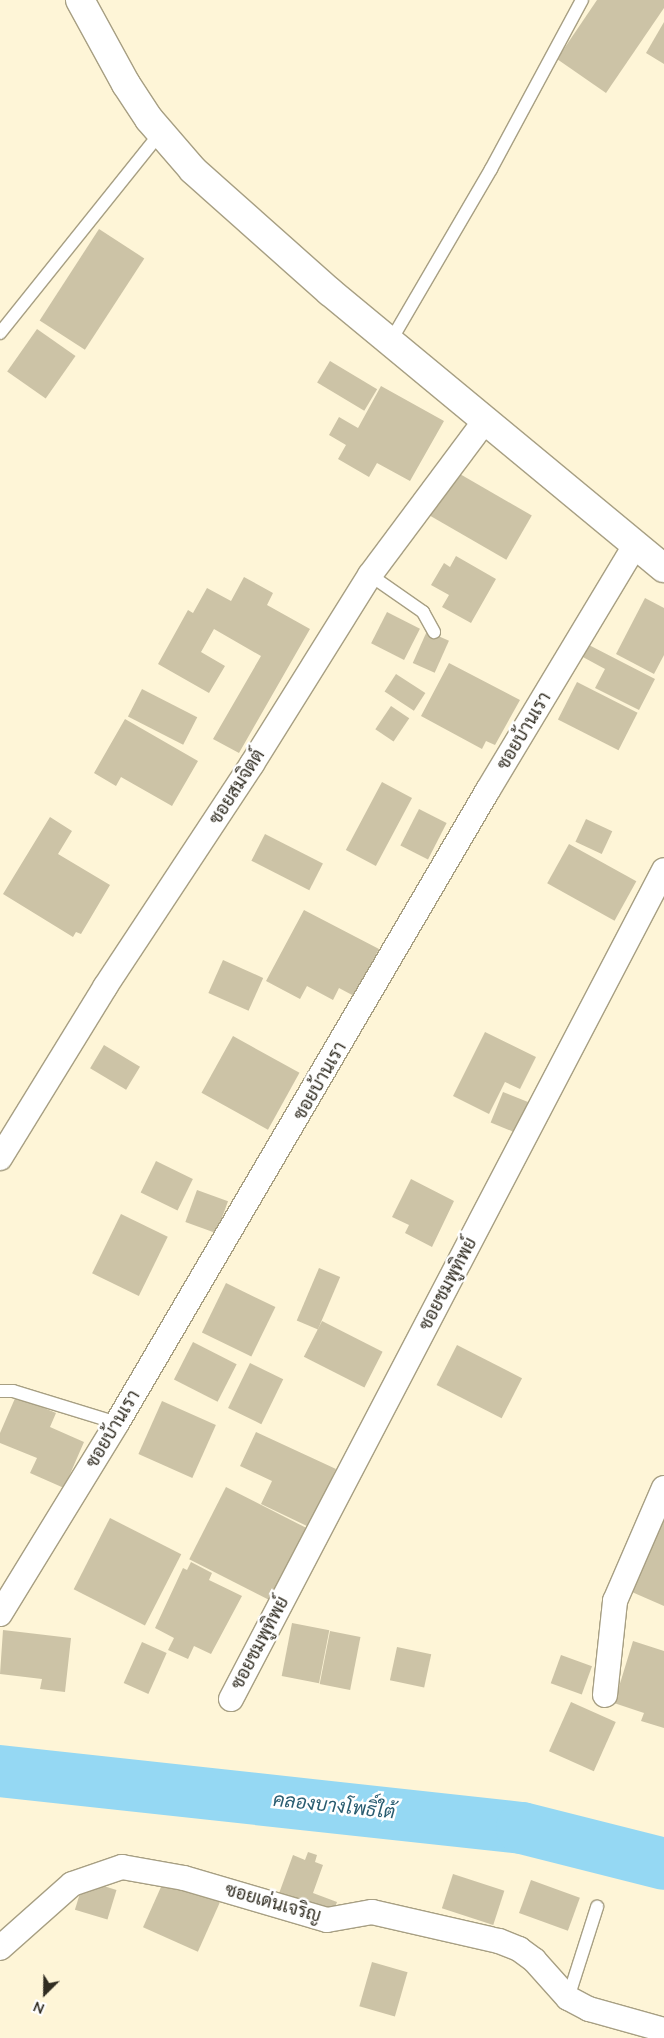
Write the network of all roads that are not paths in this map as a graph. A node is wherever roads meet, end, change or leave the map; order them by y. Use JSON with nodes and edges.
{"nodes":[{"id":1,"x":80,"y":0,"type":"edge"},
{"id":2,"x":582,"y":0,"type":"edge"},
{"id":3,"x":160,"y":133,"type":"junction"},
{"id":4,"x":0,"y":333,"type":"edge"},
{"id":5,"x":390,"y":342,"type":"junction"},
{"id":6,"x":484,"y":422,"type":"junction"},
{"id":7,"x":635,"y":545,"type":"junction"},
{"id":8,"x":664,"y":568,"type":"edge"},
{"id":9,"x":370,"y":575,"type":"junction"},
{"id":10,"x":434,"y":632,"type":"dead end"},
{"id":11,"x":664,"y":870,"type":"edge"},
{"id":12,"x":0,"y":1158,"type":"edge"},
{"id":13,"x":0,"y":1391,"type":"edge"},
{"id":14,"x":117,"y":1423,"type":"junction"},
{"id":15,"x":664,"y":1488,"type":"edge"},
{"id":16,"x":0,"y":1614,"type":"edge"},
{"id":17,"x":605,"y":1696,"type":"dead end"},
{"id":18,"x":231,"y":1699,"type":"dead end"},
{"id":19,"x":597,"y":1907,"type":"dead end"},
{"id":20,"x":0,"y":1948,"type":"edge"},
{"id":21,"x":568,"y":1998,"type":"junction"},
{"id":22,"x":664,"y":2030,"type":"edge"}],
"edges":[{"from":1,"to":3,"type":"street"},
{"from":2,"to":5,"type":"lane"},
{"from":3,"to":4,"type":"lane"},
{"from":3,"to":5,"type":"street"},
{"from":5,"to":6,"type":"street"},
{"from":6,"to":7,"type":"street"},
{"from":6,"to":9,"type":"street","name":"ซอยสมจิตต์"},
{"from":7,"to":8,"type":"street"},
{"from":7,"to":14,"type":"street","name":"ซอยบ้านเรา"},
{"from":9,"to":10,"type":"lane"},
{"from":9,"to":12,"type":"street","name":"ซอยสมจิตต์"},
{"from":11,"to":18,"type":"street","name":"ซอยชมพูทิพย์"},
{"from":13,"to":14,"type":"lane"},
{"from":14,"to":16,"type":"street","name":"ซอยบ้านเรา"},
{"from":15,"to":17,"type":"street"},
{"from":19,"to":21,"type":"lane"},
{"from":20,"to":21,"type":"street","name":"ซอยเด่นเจริญ"},
{"from":21,"to":22,"type":"street","name":"ซอยเด่นเจริญ"}]}
